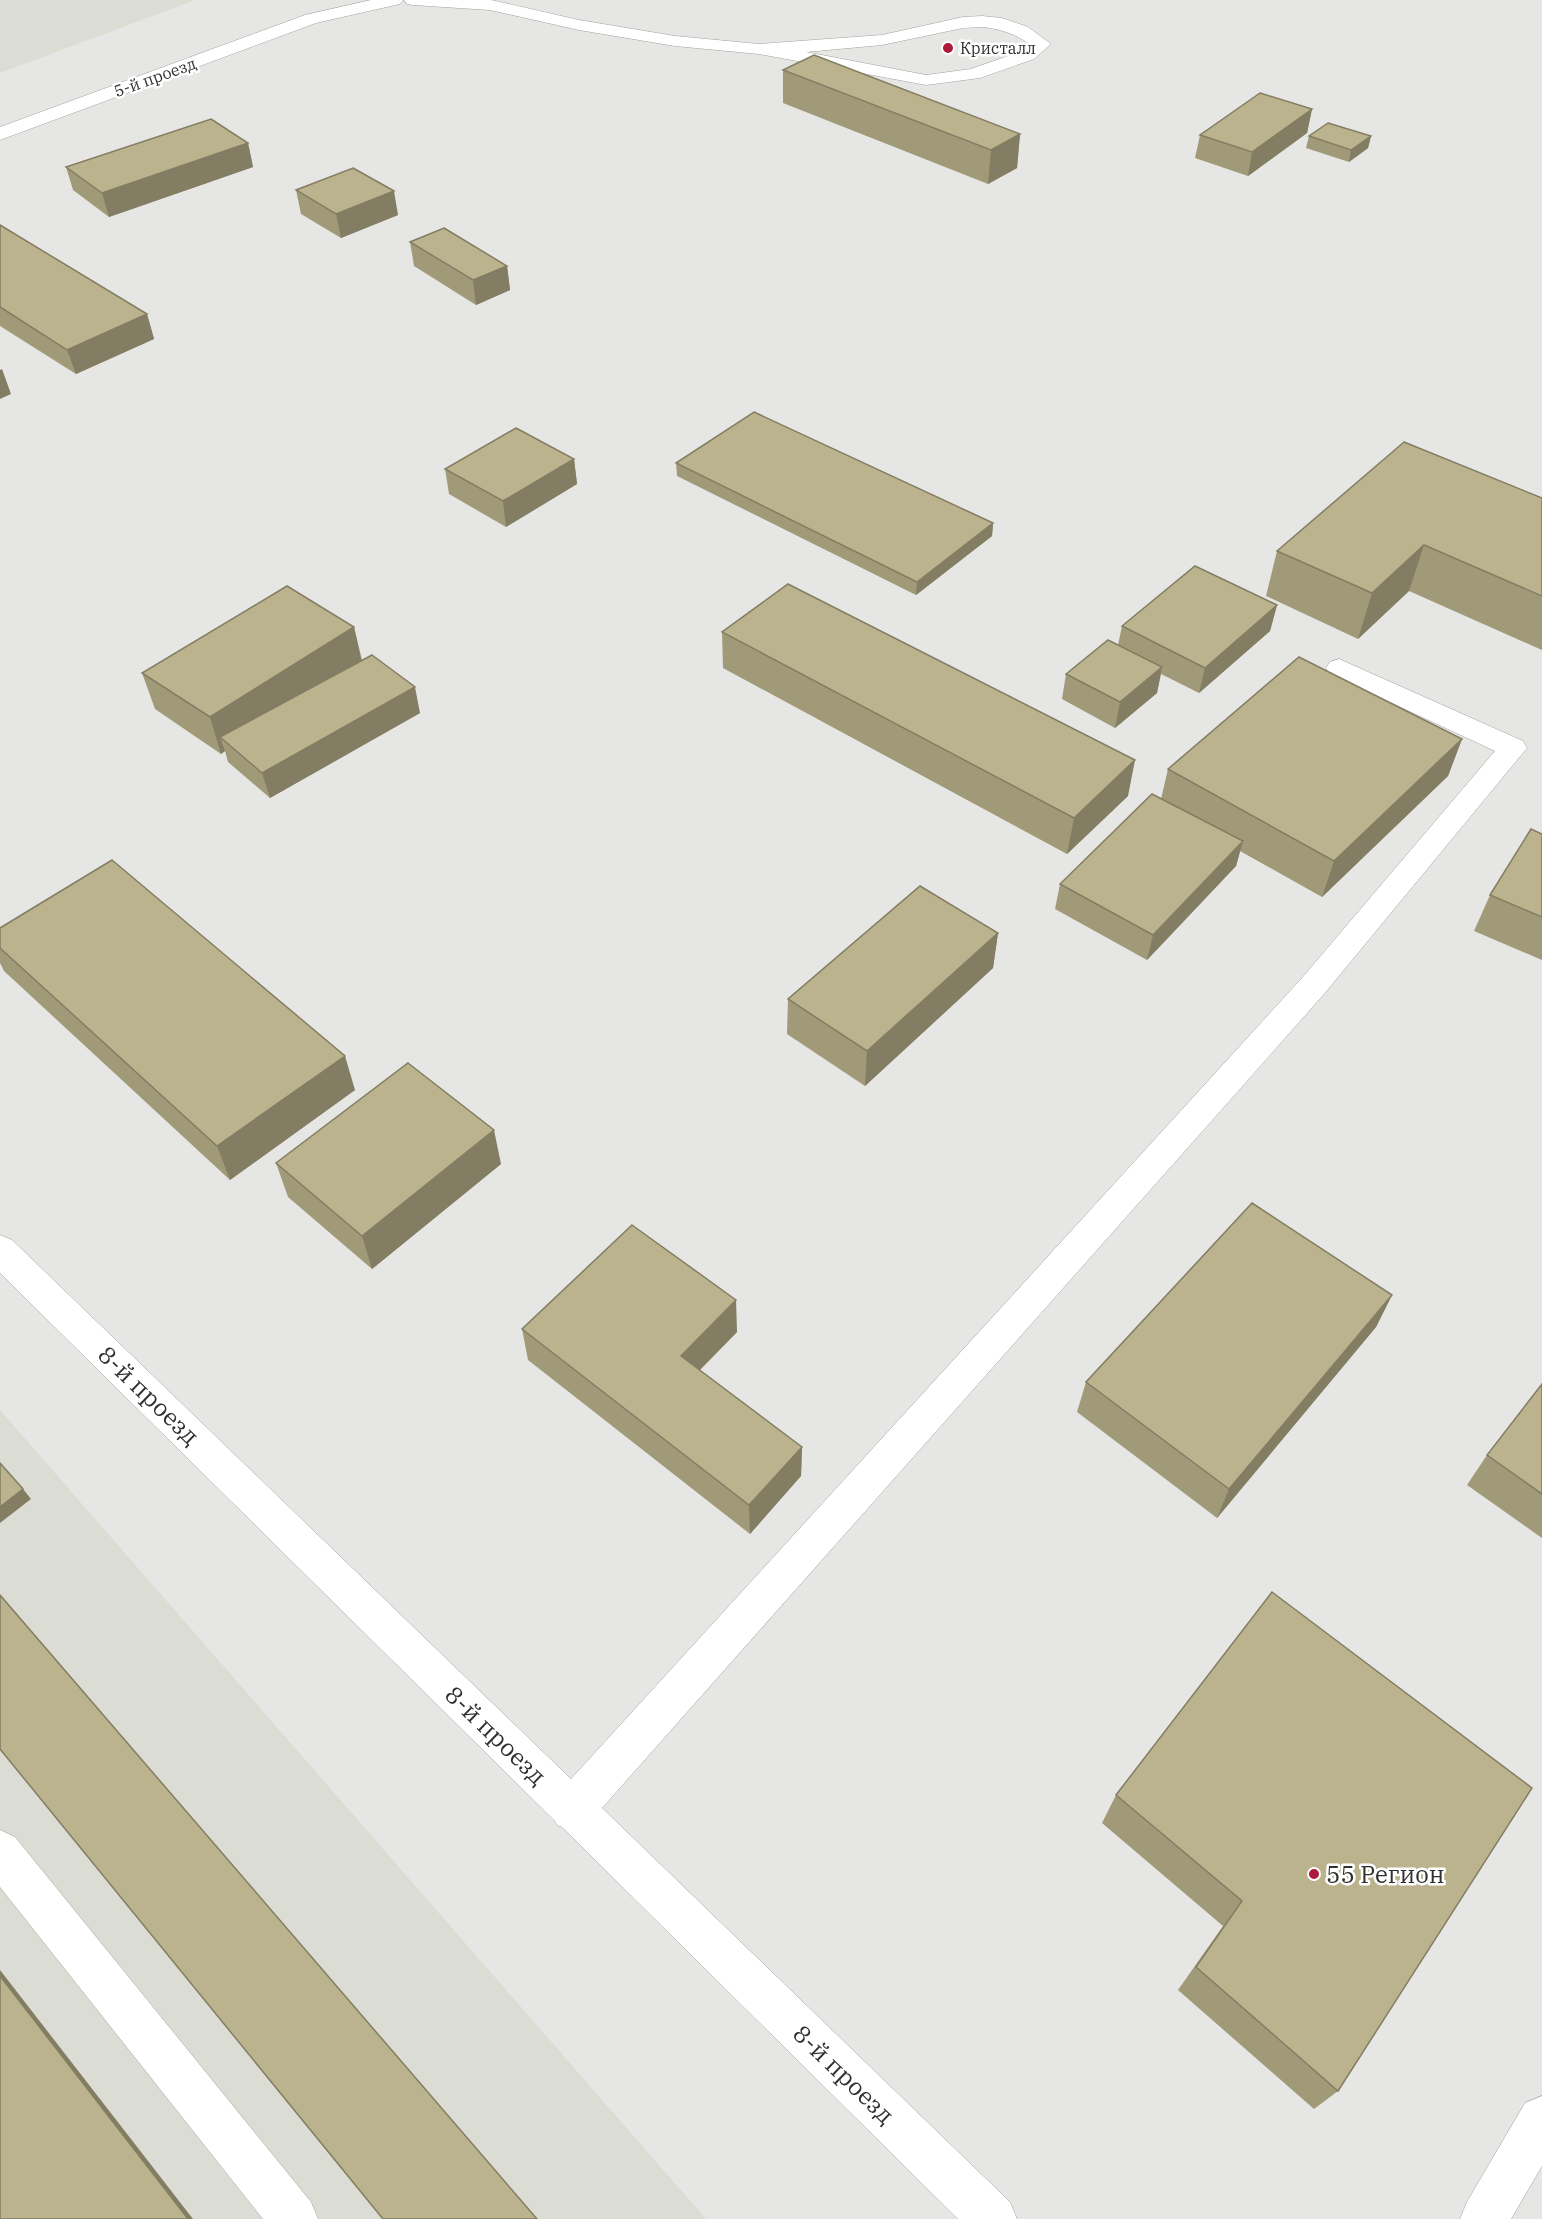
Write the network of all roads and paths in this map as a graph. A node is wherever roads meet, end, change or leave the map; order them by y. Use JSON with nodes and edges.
{"nodes":[{"id":1,"x":317,"y":0,"type":"edge"},
{"id":2,"x":394,"y":0,"type":"edge"},
{"id":3,"x":413,"y":0,"type":"edge"},
{"id":4,"x":311,"y":19,"type":"junction"},
{"id":5,"x":759,"y":49,"type":"junction"},
{"id":6,"x":0,"y":134,"type":"edge"},
{"id":7,"x":1339,"y":668,"type":"dead end"},
{"id":8,"x":2,"y":1256,"type":"edge"},
{"id":9,"x":572,"y":1810,"type":"junction"},
{"id":10,"x":0,"y":1852,"type":"edge"},
{"id":11,"x":1542,"y":2120,"type":"edge"},
{"id":12,"x":294,"y":2219,"type":"edge"},
{"id":13,"x":993,"y":2219,"type":"edge"},
{"id":14,"x":1484,"y":2219,"type":"edge"}],
"edges":[{"from":1,"to":4,"type":"street"},
{"from":2,"to":4,"type":"street","name":"5-й проезд"},
{"from":3,"to":5,"type":"street"},
{"from":4,"to":6,"type":"street","name":"5-й проезд"},
{"from":5,"to":5,"type":"street"},
{"from":7,"to":9,"type":"street"},
{"from":8,"to":9,"type":"street","name":"8-й проезд"},
{"from":9,"to":13,"type":"street","name":"8-й проезд"},
{"from":10,"to":12,"type":"street"},
{"from":11,"to":14,"type":"street"}]}
